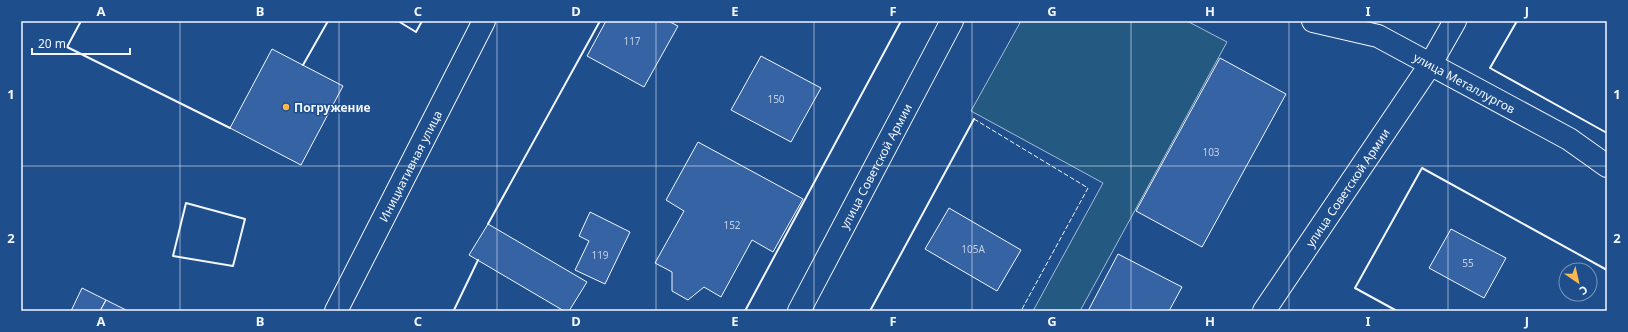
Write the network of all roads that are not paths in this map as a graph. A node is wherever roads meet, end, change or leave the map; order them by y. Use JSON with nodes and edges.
{"nodes":[{"id":1,"x":484,"y":21,"type":"edge"},
{"id":2,"x":952,"y":21,"type":"edge"},
{"id":3,"x":1313,"y":21,"type":"edge"},
{"id":4,"x":1456,"y":21,"type":"edge"},
{"id":5,"x":1430,"y":65,"type":"junction"},
{"id":6,"x":1607,"y":166,"type":"edge"},
{"id":7,"x":336,"y":311,"type":"edge"},
{"id":8,"x":799,"y":311,"type":"edge"},
{"id":9,"x":1264,"y":311,"type":"edge"}],
"edges":[{"from":1,"to":7,"type":"street","name":"Инициативная улица"},
{"from":2,"to":8,"type":"street","name":"улица Советской Армии"},
{"from":3,"to":5,"type":"street","name":"улица Металлургов"},
{"from":4,"to":5,"type":"street","name":"улица Советской Армии"},
{"from":5,"to":6,"type":"street","name":"улица Металлургов"},
{"from":5,"to":9,"type":"street","name":"улица Советской Армии"}]}
